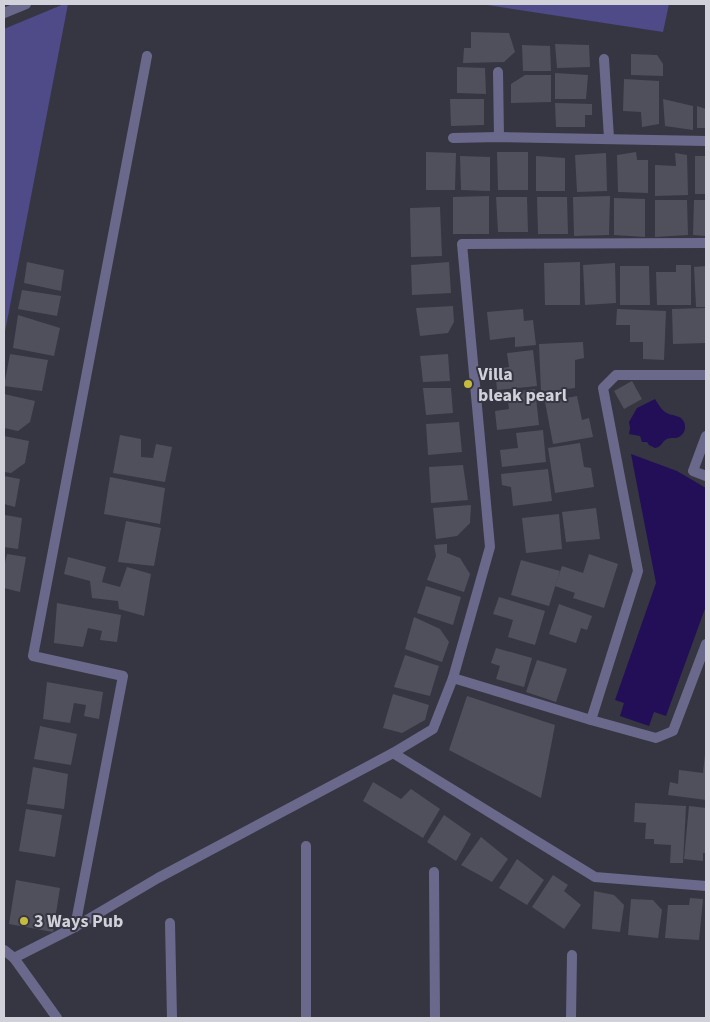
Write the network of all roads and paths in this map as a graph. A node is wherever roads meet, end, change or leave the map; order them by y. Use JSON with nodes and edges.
{"nodes":[{"id":1,"x":26,"y":4,"type":"edge"},
{"id":2,"x":4,"y":13,"type":"edge"},
{"id":3,"x":147,"y":56,"type":"dead end"},
{"id":4,"x":604,"y":59,"type":"dead end"},
{"id":5,"x":498,"y":72,"type":"dead end"},
{"id":6,"x":499,"y":137,"type":"junction"},
{"id":7,"x":454,"y":138,"type":"dead end"},
{"id":8,"x":609,"y":138,"type":"junction"},
{"id":9,"x":706,"y":141,"type":"edge"},
{"id":10,"x":706,"y":243,"type":"edge"},
{"id":11,"x":706,"y":375,"type":"edge"},
{"id":12,"x":706,"y":436,"type":"edge"},
{"id":13,"x":706,"y":476,"type":"edge"},
{"id":14,"x":706,"y":644,"type":"edge"},
{"id":15,"x":454,"y":678,"type":"junction"},
{"id":16,"x":591,"y":720,"type":"junction"},
{"id":17,"x":393,"y":753,"type":"junction"},
{"id":18,"x":306,"y":846,"type":"dead end"},
{"id":19,"x":434,"y":872,"type":"dead end"},
{"id":20,"x":706,"y":886,"type":"edge"},
{"id":21,"x":170,"y":923,"type":"dead end"},
{"id":22,"x":75,"y":927,"type":"junction"},
{"id":23,"x":4,"y":950,"type":"edge"},
{"id":24,"x":572,"y":955,"type":"dead end"},
{"id":25,"x":14,"y":958,"type":"junction"},
{"id":26,"x":57,"y":1018,"type":"edge"},
{"id":27,"x":172,"y":1018,"type":"edge"},
{"id":28,"x":306,"y":1018,"type":"edge"},
{"id":29,"x":436,"y":1018,"type":"edge"},
{"id":30,"x":572,"y":1018,"type":"edge"}],
"edges":[{"from":1,"to":2,"type":"street"},
{"from":3,"to":22,"type":"street"},
{"from":4,"to":8,"type":"street"},
{"from":5,"to":6,"type":"street"},
{"from":6,"to":7,"type":"street"},
{"from":6,"to":8,"type":"street"},
{"from":8,"to":9,"type":"street"},
{"from":10,"to":15,"type":"street"},
{"from":11,"to":16,"type":"street"},
{"from":12,"to":13,"type":"street"},
{"from":14,"to":16,"type":"street"},
{"from":15,"to":16,"type":"street"},
{"from":15,"to":17,"type":"street"},
{"from":17,"to":20,"type":"street"},
{"from":17,"to":22,"type":"street"},
{"from":18,"to":28,"type":"street"},
{"from":19,"to":29,"type":"street"},
{"from":21,"to":27,"type":"street"},
{"from":22,"to":25,"type":"street"},
{"from":23,"to":25,"type":"street"},
{"from":24,"to":30,"type":"street"},
{"from":25,"to":26,"type":"street"}]}
